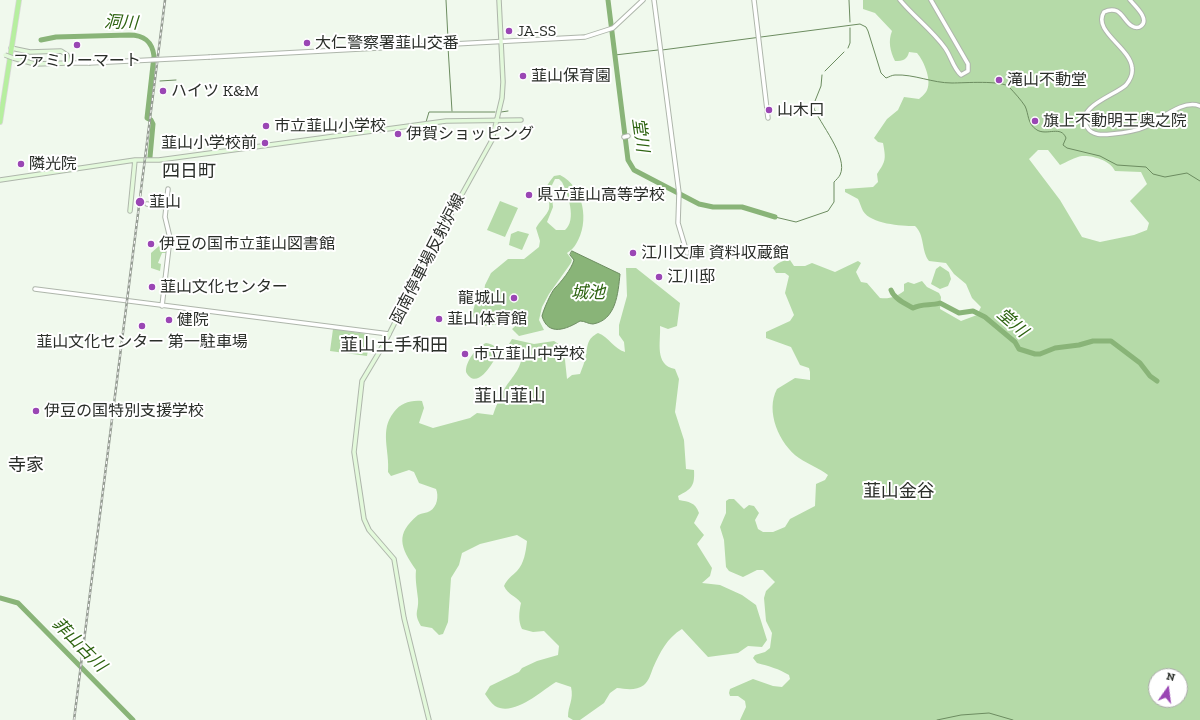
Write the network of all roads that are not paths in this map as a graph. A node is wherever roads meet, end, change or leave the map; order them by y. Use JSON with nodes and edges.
{"nodes":[{"id":1,"x":19,"y":0,"type":"edge"},
{"id":2,"x":499,"y":0,"type":"edge"},
{"id":3,"x":643,"y":0,"type":"edge"},
{"id":4,"x":654,"y":0,"type":"edge"},
{"id":5,"x":754,"y":0,"type":"edge"},
{"id":6,"x":900,"y":0,"type":"edge"},
{"id":7,"x":931,"y":0,"type":"edge"},
{"id":8,"x":1130,"y":0,"type":"edge"},
{"id":9,"x":501,"y":40,"type":"junction"},
{"id":10,"x":11,"y":48,"type":"junction"},
{"id":11,"x":0,"y":52,"type":"edge"},
{"id":12,"x":69,"y":63,"type":"junction"},
{"id":13,"x":1200,"y":106,"type":"edge"},
{"id":14,"x":768,"y":118,"type":"dead end"},
{"id":15,"x":496,"y":119,"type":"junction"},
{"id":16,"x":521,"y":120,"type":"dead end"},
{"id":17,"x":0,"y":122,"type":"edge"},
{"id":18,"x":135,"y":160,"type":"junction"},
{"id":19,"x":0,"y":180,"type":"edge"},
{"id":20,"x":168,"y":189,"type":"dead end"},
{"id":21,"x":147,"y":204,"type":"dead end"},
{"id":22,"x":166,"y":207,"type":"junction"},
{"id":23,"x":130,"y":211,"type":"dead end"},
{"id":24,"x":687,"y":253,"type":"dead end"},
{"id":25,"x":35,"y":289,"type":"dead end"},
{"id":26,"x":162,"y":306,"type":"junction"},
{"id":27,"x":389,"y":334,"type":"junction"},
{"id":28,"x":429,"y":720,"type":"edge"}],
"edges":[{"from":1,"to":10,"type":"highway"},
{"from":2,"to":9,"type":"main road","name":"函南停車場反射炉線"},
{"from":3,"to":9,"type":"street"},
{"from":4,"to":24,"type":"street"},
{"from":5,"to":14,"type":"street"},
{"from":6,"to":7,"type":"street"},
{"from":8,"to":13,"type":"street"},
{"from":9,"to":12,"type":"street","bridge":true},
{"from":9,"to":15,"type":"main road","name":"函南停車場反射炉線"},
{"from":10,"to":12,"type":"main road"},
{"from":10,"to":17,"type":"highway"},
{"from":11,"to":12,"type":"main road","bridge":true},
{"from":15,"to":16,"type":"main road"},
{"from":15,"to":18,"type":"main road"},
{"from":15,"to":27,"type":"main road","name":"函南停車場反射炉線"},
{"from":18,"to":19,"type":"main road"},
{"from":18,"to":23,"type":"main road"},
{"from":20,"to":22,"type":"street"},
{"from":21,"to":22,"type":"street"},
{"from":22,"to":26,"type":"street"},
{"from":25,"to":26,"type":"street"},
{"from":26,"to":27,"type":"street"},
{"from":27,"to":28,"type":"main road","name":"函南停車場反射炉線"}]}
